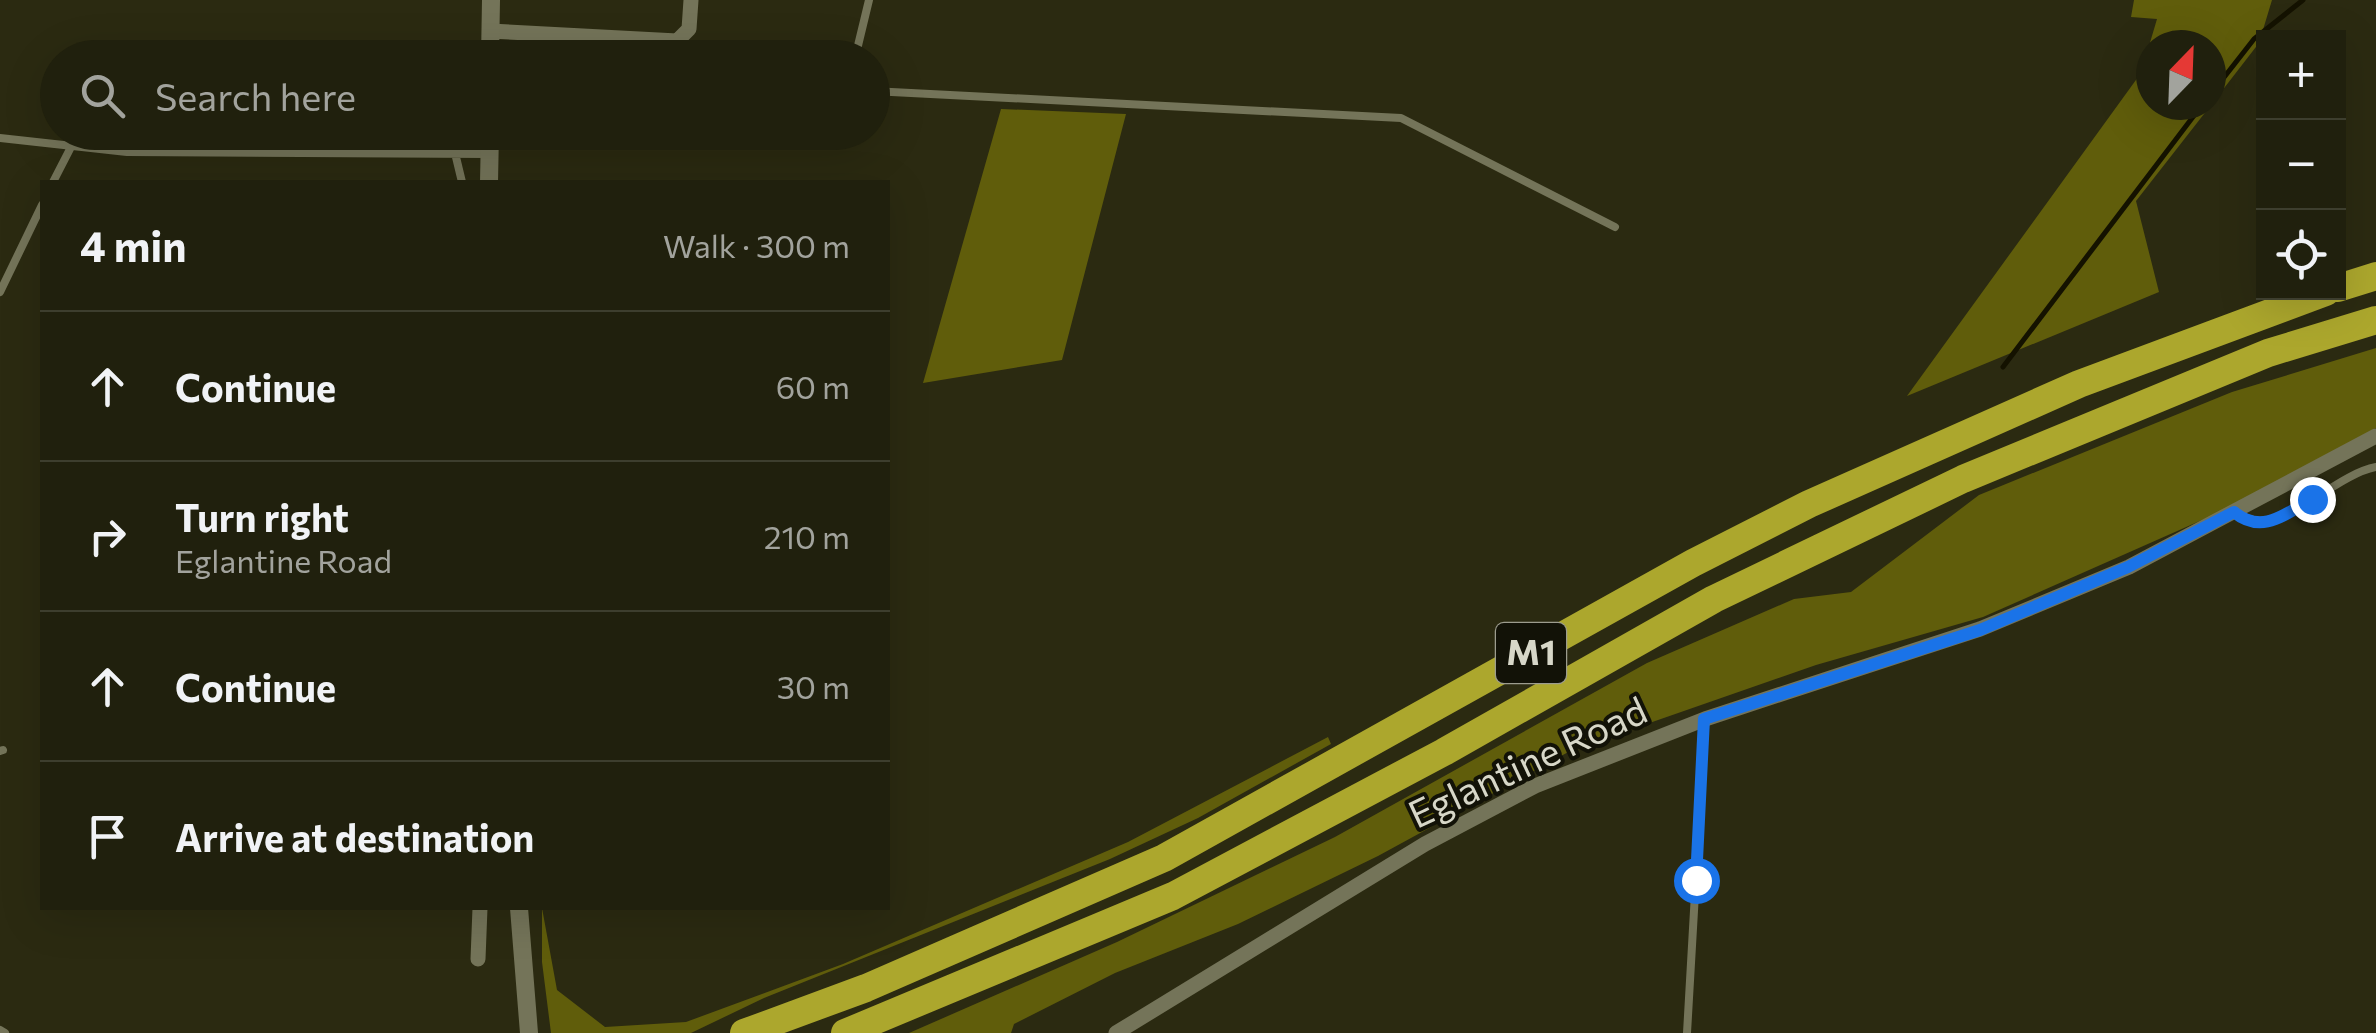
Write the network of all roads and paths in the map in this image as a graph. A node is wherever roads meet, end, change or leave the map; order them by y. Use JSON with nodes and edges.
{"nodes":[{"id":1,"x":491,"y":0,"type":"edge"},
{"id":2,"x":692,"y":0,"type":"edge"},
{"id":3,"x":869,"y":0,"type":"edge"},
{"id":4,"x":490,"y":31,"type":"junction"},
{"id":5,"x":490,"y":40,"type":"edge"},
{"id":6,"x":658,"y":40,"type":"edge"},
{"id":7,"x":678,"y":40,"type":"edge"},
{"id":8,"x":859,"y":40,"type":"edge"},
{"id":9,"x":890,"y":92,"type":"edge"},
{"id":10,"x":0,"y":138,"type":"edge"},
{"id":11,"x":40,"y":144,"type":"edge"},
{"id":12,"x":70,"y":150,"type":"edge"},
{"id":13,"x":104,"y":150,"type":"edge"},
{"id":14,"x":490,"y":150,"type":"edge"},
{"id":15,"x":455,"y":153,"type":"junction"},
{"id":16,"x":490,"y":154,"type":"junction"},
{"id":17,"x":55,"y":180,"type":"edge"},
{"id":18,"x":462,"y":180,"type":"edge"},
{"id":19,"x":489,"y":180,"type":"edge"},
{"id":20,"x":40,"y":209,"type":"edge"},
{"id":21,"x":1616,"y":228,"type":"dead end"},
{"id":22,"x":2376,"y":276,"type":"edge"},
{"id":23,"x":2346,"y":285,"type":"edge"},
{"id":24,"x":0,"y":292,"type":"edge"},
{"id":25,"x":2305,"y":300,"type":"edge"},
{"id":26,"x":2376,"y":320,"type":"edge"},
{"id":27,"x":2376,"y":436,"type":"edge"},
{"id":28,"x":2376,"y":467,"type":"edge"},
{"id":29,"x":2234,"y":512,"type":"junction"},
{"id":30,"x":1704,"y":719,"type":"junction"},
{"id":31,"x":480,"y":910,"type":"edge"},
{"id":32,"x":519,"y":910,"type":"edge"},
{"id":33,"x":478,"y":959,"type":"dead end"},
{"id":34,"x":529,"y":1031,"type":"edge"},
{"id":35,"x":744,"y":1033,"type":"edge"},
{"id":36,"x":844,"y":1033,"type":"edge"},
{"id":37,"x":1116,"y":1033,"type":"edge"},
{"id":38,"x":1687,"y":1033,"type":"edge"}],
"edges":[{"from":1,"to":4,"type":"street"},
{"from":2,"to":7,"type":"street"},
{"from":3,"to":8,"type":"lane"},
{"from":4,"to":5,"type":"street"},
{"from":4,"to":6,"type":"street"},
{"from":9,"to":21,"type":"lane"},
{"from":10,"to":11,"type":"lane"},
{"from":12,"to":17,"type":"lane"},
{"from":13,"to":15,"type":"lane"},
{"from":14,"to":16,"type":"street"},
{"from":15,"to":16,"type":"lane"},
{"from":15,"to":18,"type":"lane"},
{"from":16,"to":19,"type":"street"},
{"from":20,"to":24,"type":"lane"},
{"from":22,"to":23,"type":"highway"},
{"from":25,"to":35,"type":"highway","number":"M1"},
{"from":26,"to":36,"type":"highway","number":"M1"},
{"from":27,"to":29,"type":"street","name":"Eglantine Road"},
{"from":28,"to":29,"type":"lane"},
{"from":29,"to":30,"type":"street","name":"Eglantine Road"},
{"from":30,"to":37,"type":"street","name":"Eglantine Road"},
{"from":30,"to":38,"type":"lane"},
{"from":31,"to":33,"type":"street"},
{"from":32,"to":34,"type":"street"}]}
